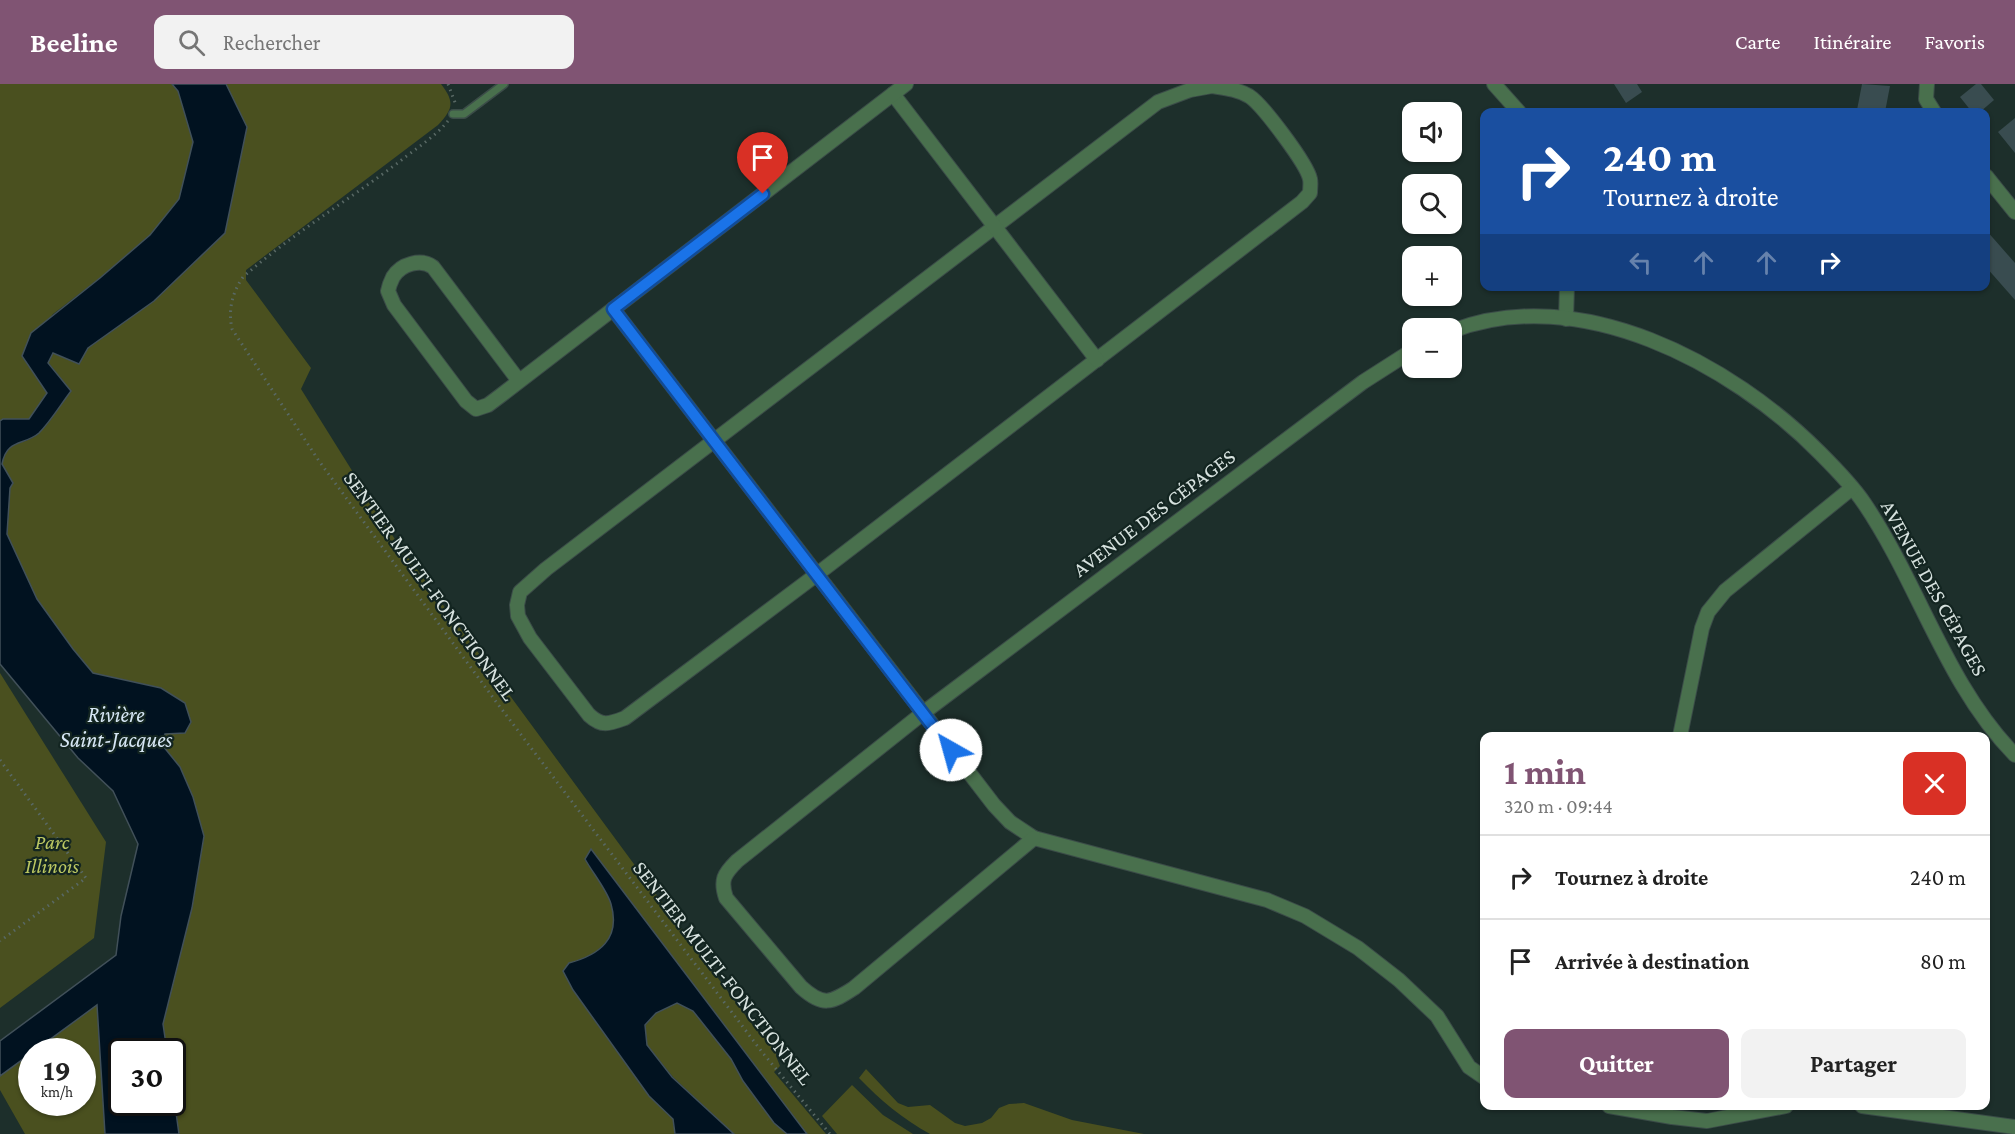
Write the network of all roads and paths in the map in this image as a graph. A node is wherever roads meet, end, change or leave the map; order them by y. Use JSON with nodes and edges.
{"nodes":[{"id":1,"x":448,"y":84,"type":"edge"},
{"id":2,"x":504,"y":84,"type":"edge"},
{"id":3,"x":906,"y":84,"type":"edge"},
{"id":4,"x":1494,"y":84,"type":"edge"},
{"id":5,"x":1927,"y":84,"type":"edge"},
{"id":6,"x":893,"y":94,"type":"junction"},
{"id":7,"x":1515,"y":108,"type":"edge"},
{"id":8,"x":1932,"y":108,"type":"edge"},
{"id":9,"x":453,"y":114,"type":"junction"},
{"id":10,"x":1990,"y":181,"type":"edge"},
{"id":11,"x":2015,"y":212,"type":"edge"},
{"id":12,"x":994,"y":227,"type":"junction"},
{"id":13,"x":1567,"y":291,"type":"edge"},
{"id":14,"x":613,"y":309,"type":"junction"},
{"id":15,"x":1566,"y":319,"type":"junction"},
{"id":16,"x":1462,"y":329,"type":"edge"},
{"id":17,"x":1402,"y":357,"type":"edge"},
{"id":18,"x":1097,"y":360,"type":"junction"},
{"id":19,"x":519,"y":381,"type":"junction"},
{"id":20,"x":715,"y":441,"type":"junction"},
{"id":21,"x":1852,"y":488,"type":"junction"},
{"id":22,"x":816,"y":575,"type":"junction"},
{"id":23,"x":923,"y":714,"type":"junction"},
{"id":24,"x":1681,"y":732,"type":"edge"},
{"id":25,"x":2015,"y":756,"type":"edge"},
{"id":26,"x":0,"y":760,"type":"edge"},
{"id":27,"x":1034,"y":838,"type":"junction"},
{"id":28,"x":0,"y":940,"type":"edge"},
{"id":29,"x":1480,"y":1074,"type":"edge"},
{"id":30,"x":1632,"y":1110,"type":"edge"},
{"id":31,"x":1765,"y":1110,"type":"edge"},
{"id":32,"x":1891,"y":1110,"type":"edge"},
{"id":33,"x":2015,"y":1127,"type":"edge"},
{"id":34,"x":830,"y":1134,"type":"edge"}],
"edges":[{"from":1,"to":9,"type":"path"},
{"from":2,"to":9,"type":"lane"},
{"from":3,"to":6,"type":"street"},
{"from":4,"to":7,"type":"street"},
{"from":5,"to":8,"type":"street"},
{"from":6,"to":12,"type":"street"},
{"from":6,"to":14,"type":"street"},
{"from":9,"to":34,"type":"path","name":"SENTIER MULTI-FONCTIONNEL"},
{"from":10,"to":11,"type":"street"},
{"from":12,"to":18,"type":"street"},
{"from":12,"to":18,"type":"street"},
{"from":12,"to":20,"type":"street"},
{"from":13,"to":15,"type":"street"},
{"from":14,"to":19,"type":"street"},
{"from":14,"to":20,"type":"street"},
{"from":15,"to":16,"type":"street","name":"AVENUE DES CÉPAGES"},
{"from":15,"to":21,"type":"street","name":"AVENUE DES CÉPAGES"},
{"from":17,"to":23,"type":"street","name":"AVENUE DES CÉPAGES"},
{"from":18,"to":22,"type":"street"},
{"from":19,"to":19,"type":"street"},
{"from":20,"to":22,"type":"street"},
{"from":20,"to":22,"type":"street"},
{"from":21,"to":24,"type":"street"},
{"from":21,"to":25,"type":"street","name":"AVENUE DES CÉPAGES"},
{"from":22,"to":23,"type":"street"},
{"from":23,"to":27,"type":"street"},
{"from":23,"to":27,"type":"street","name":"AVENUE DES CÉPAGES"},
{"from":26,"to":28,"type":"path"},
{"from":27,"to":29,"type":"street"},
{"from":30,"to":31,"type":"street"},
{"from":32,"to":33,"type":"street"}]}
